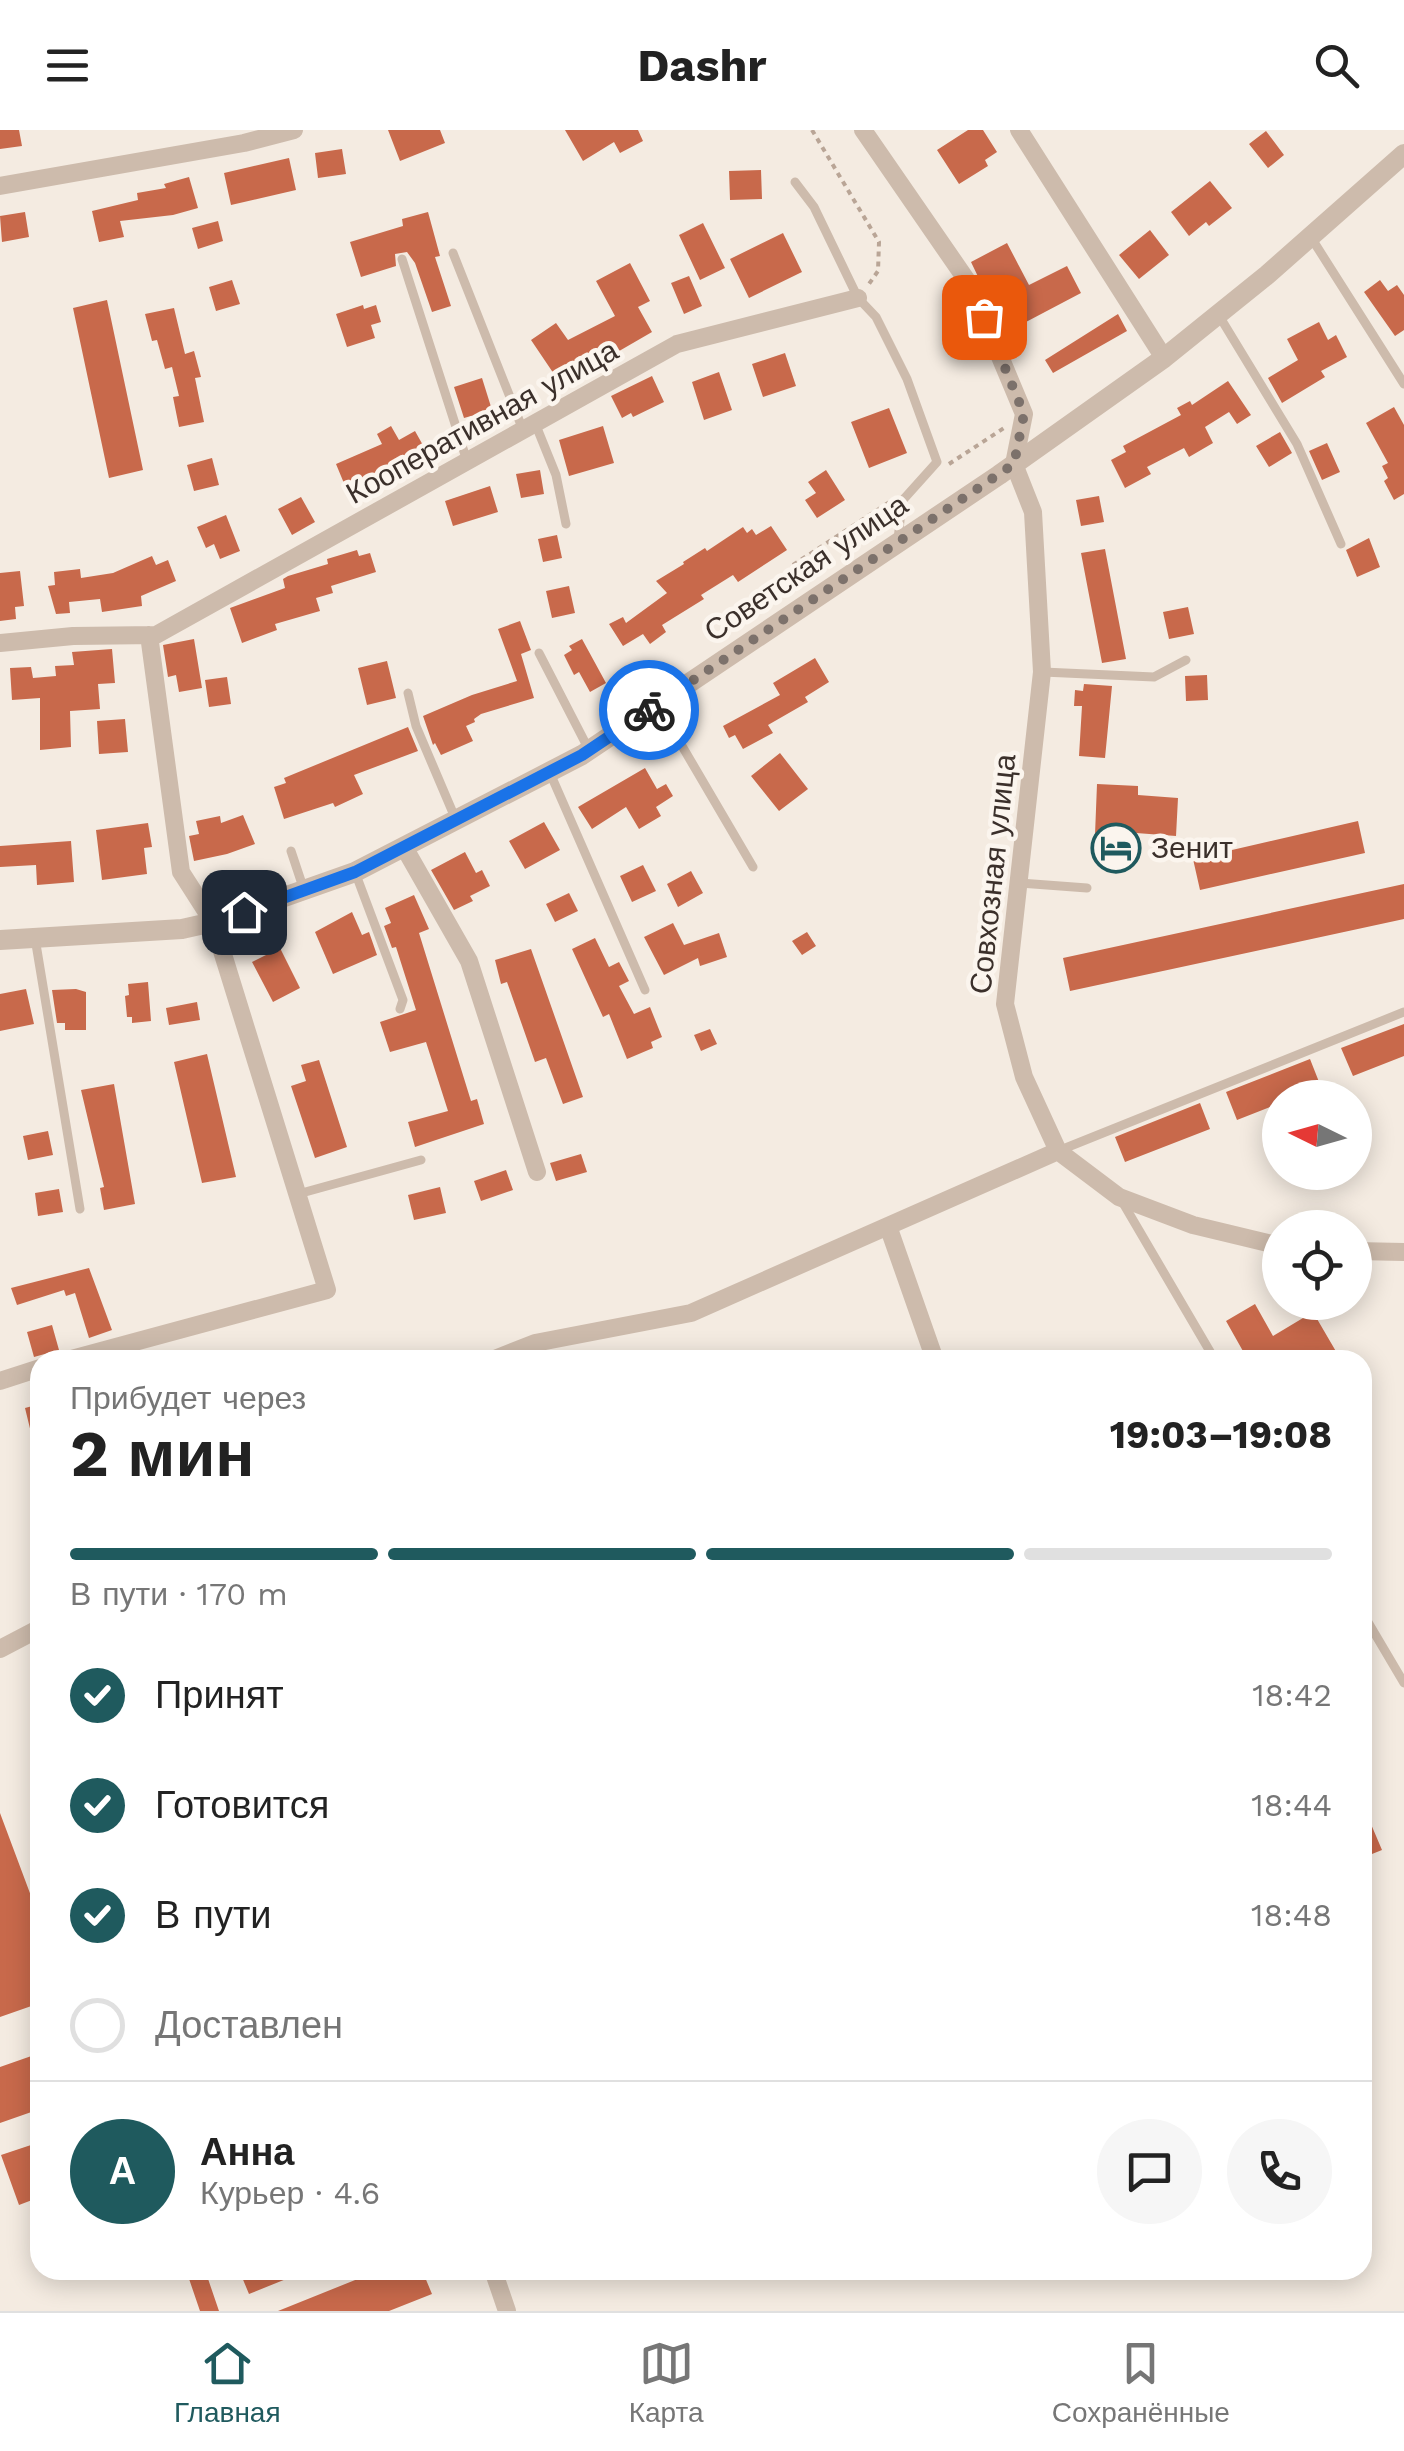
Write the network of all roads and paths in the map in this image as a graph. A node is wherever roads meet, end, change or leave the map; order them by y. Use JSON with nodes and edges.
{"nodes":[{"id":1,"x":294,"y":130,"type":"edge"},
{"id":2,"x":812,"y":130,"type":"edge"},
{"id":3,"x":863,"y":130,"type":"edge"},
{"id":4,"x":1018,"y":130,"type":"edge"},
{"id":5,"x":1404,"y":154,"type":"edge"},
{"id":6,"x":795,"y":182,"type":"dead end"},
{"id":7,"x":0,"y":186,"type":"edge"},
{"id":8,"x":1310,"y":237,"type":"junction"},
{"id":9,"x":452,"y":253,"type":"dead end"},
{"id":10,"x":402,"y":259,"type":"dead end"},
{"id":11,"x":858,"y":298,"type":"junction"},
{"id":12,"x":1218,"y":314,"type":"junction"},
{"id":13,"x":1164,"y":358,"type":"junction"},
{"id":14,"x":1404,"y":384,"type":"edge"},
{"id":15,"x":529,"y":427,"type":"junction"},
{"id":16,"x":992,"y":435,"type":"dead end"},
{"id":17,"x":468,"y":461,"type":"junction"},
{"id":18,"x":1006,"y":469,"type":"junction"},
{"id":19,"x":918,"y":483,"type":"junction"},
{"id":20,"x":566,"y":524,"type":"dead end"},
{"id":21,"x":898,"y":543,"type":"junction"},
{"id":22,"x":1341,"y":544,"type":"dead end"},
{"id":23,"x":793,"y":565,"type":"dead end"},
{"id":24,"x":149,"y":635,"type":"junction"},
{"id":25,"x":0,"y":644,"type":"edge"},
{"id":26,"x":538,"y":653,"type":"dead end"},
{"id":27,"x":1186,"y":660,"type":"dead end"},
{"id":28,"x":1042,"y":672,"type":"junction"},
{"id":29,"x":408,"y":693,"type":"dead end"},
{"id":30,"x":658,"y":704,"type":"junction"},
{"id":31,"x":589,"y":750,"type":"junction"},
{"id":32,"x":550,"y":772,"type":"junction"},
{"id":33,"x":456,"y":820,"type":"junction"},
{"id":34,"x":404,"y":846,"type":"junction"},
{"id":35,"x":290,"y":851,"type":"dead end"},
{"id":36,"x":753,"y":867,"type":"dead end"},
{"id":37,"x":355,"y":872,"type":"junction"},
{"id":38,"x":1019,"y":882,"type":"junction"},
{"id":39,"x":1086,"y":888,"type":"dead end"},
{"id":40,"x":304,"y":890,"type":"junction"},
{"id":41,"x":213,"y":922,"type":"junction"},
{"id":42,"x":35,"y":938,"type":"junction"},
{"id":43,"x":0,"y":940,"type":"edge"},
{"id":44,"x":646,"y":990,"type":"dead end"},
{"id":45,"x":400,"y":1009,"type":"dead end"},
{"id":46,"x":1404,"y":1012,"type":"edge"},
{"id":47,"x":1058,"y":1151,"type":"junction"},
{"id":48,"x":422,"y":1160,"type":"dead end"},
{"id":49,"x":537,"y":1172,"type":"dead end"},
{"id":50,"x":298,"y":1194,"type":"junction"},
{"id":51,"x":1119,"y":1196,"type":"junction"},
{"id":52,"x":80,"y":1210,"type":"dead end"},
{"id":53,"x":888,"y":1226,"type":"junction"},
{"id":54,"x":1262,"y":1242,"type":"edge"},
{"id":55,"x":1372,"y":1251,"type":"edge"},
{"id":56,"x":1404,"y":1252,"type":"edge"},
{"id":57,"x":105,"y":1350,"type":"edge"},
{"id":58,"x":517,"y":1350,"type":"edge"},
{"id":59,"x":931,"y":1350,"type":"edge"},
{"id":60,"x":1209,"y":1350,"type":"edge"},
{"id":61,"x":30,"y":1371,"type":"edge"},
{"id":62,"x":0,"y":1381,"type":"edge"},
{"id":63,"x":1372,"y":1629,"type":"edge"},
{"id":64,"x":30,"y":1633,"type":"edge"},
{"id":65,"x":0,"y":1648,"type":"edge"},
{"id":66,"x":1404,"y":1683,"type":"edge"},
{"id":67,"x":496,"y":2280,"type":"edge"},
{"id":68,"x":507,"y":2311,"type":"edge"}],
"edges":[{"from":1,"to":7,"type":"street"},
{"from":2,"to":11,"type":"path"},
{"from":3,"to":18,"type":"street"},
{"from":4,"to":13,"type":"street"},
{"from":5,"to":8,"type":"street","name":"Советская улица"},
{"from":6,"to":11,"type":"lane"},
{"from":8,"to":12,"type":"street","name":"Советская улица"},
{"from":8,"to":14,"type":"lane"},
{"from":9,"to":15,"type":"lane"},
{"from":10,"to":17,"type":"lane"},
{"from":11,"to":15,"type":"street","name":"Кооперативная улица"},
{"from":11,"to":19,"type":"lane"},
{"from":12,"to":13,"type":"street","name":"Советская улица"},
{"from":12,"to":22,"type":"lane"},
{"from":13,"to":18,"type":"street","name":"Советская улица"},
{"from":15,"to":17,"type":"street","name":"Кооперативная улица"},
{"from":15,"to":20,"type":"lane"},
{"from":16,"to":19,"type":"path"},
{"from":17,"to":24,"type":"street","name":"Кооперативная улица"},
{"from":18,"to":21,"type":"street","name":"Советская улица"},
{"from":18,"to":28,"type":"street","name":"Совхозная улица"},
{"from":19,"to":21,"type":"lane"},
{"from":19,"to":23,"type":"path"},
{"from":21,"to":30,"type":"street","name":"Советская улица"},
{"from":24,"to":25,"type":"street","name":"Кооперативная улица"},
{"from":24,"to":41,"type":"street"},
{"from":26,"to":31,"type":"lane"},
{"from":27,"to":28,"type":"lane"},
{"from":28,"to":38,"type":"street","name":"Совхозная улица"},
{"from":29,"to":33,"type":"lane"},
{"from":30,"to":31,"type":"street","name":"Советская улица"},
{"from":30,"to":36,"type":"lane"},
{"from":31,"to":32,"type":"street","name":"Советская улица"},
{"from":32,"to":33,"type":"street","name":"Советская улица"},
{"from":32,"to":44,"type":"lane"},
{"from":33,"to":34,"type":"street","name":"Советская улица"},
{"from":34,"to":37,"type":"street","name":"Советская улица"},
{"from":34,"to":49,"type":"street"},
{"from":35,"to":40,"type":"lane"},
{"from":37,"to":40,"type":"street","name":"Советская улица"},
{"from":37,"to":45,"type":"lane"},
{"from":38,"to":39,"type":"lane"},
{"from":38,"to":47,"type":"street","name":"Совхозная улица"},
{"from":40,"to":41,"type":"street","name":"Советская улица"},
{"from":41,"to":42,"type":"street","name":"Советская улица"},
{"from":41,"to":50,"type":"street"},
{"from":42,"to":43,"type":"street","name":"Советская улица"},
{"from":42,"to":52,"type":"lane"},
{"from":46,"to":47,"type":"lane"},
{"from":47,"to":51,"type":"street","name":"Совхозная улица"},
{"from":47,"to":53,"type":"street"},
{"from":48,"to":50,"type":"lane"},
{"from":50,"to":57,"type":"street"},
{"from":51,"to":54,"type":"street","name":"Совхозная улица"},
{"from":51,"to":60,"type":"lane"},
{"from":53,"to":58,"type":"street"},
{"from":53,"to":59,"type":"street"},
{"from":55,"to":56,"type":"street"},
{"from":61,"to":62,"type":"street"},
{"from":63,"to":66,"type":"lane"},
{"from":64,"to":65,"type":"street"},
{"from":67,"to":68,"type":"street"}]}
